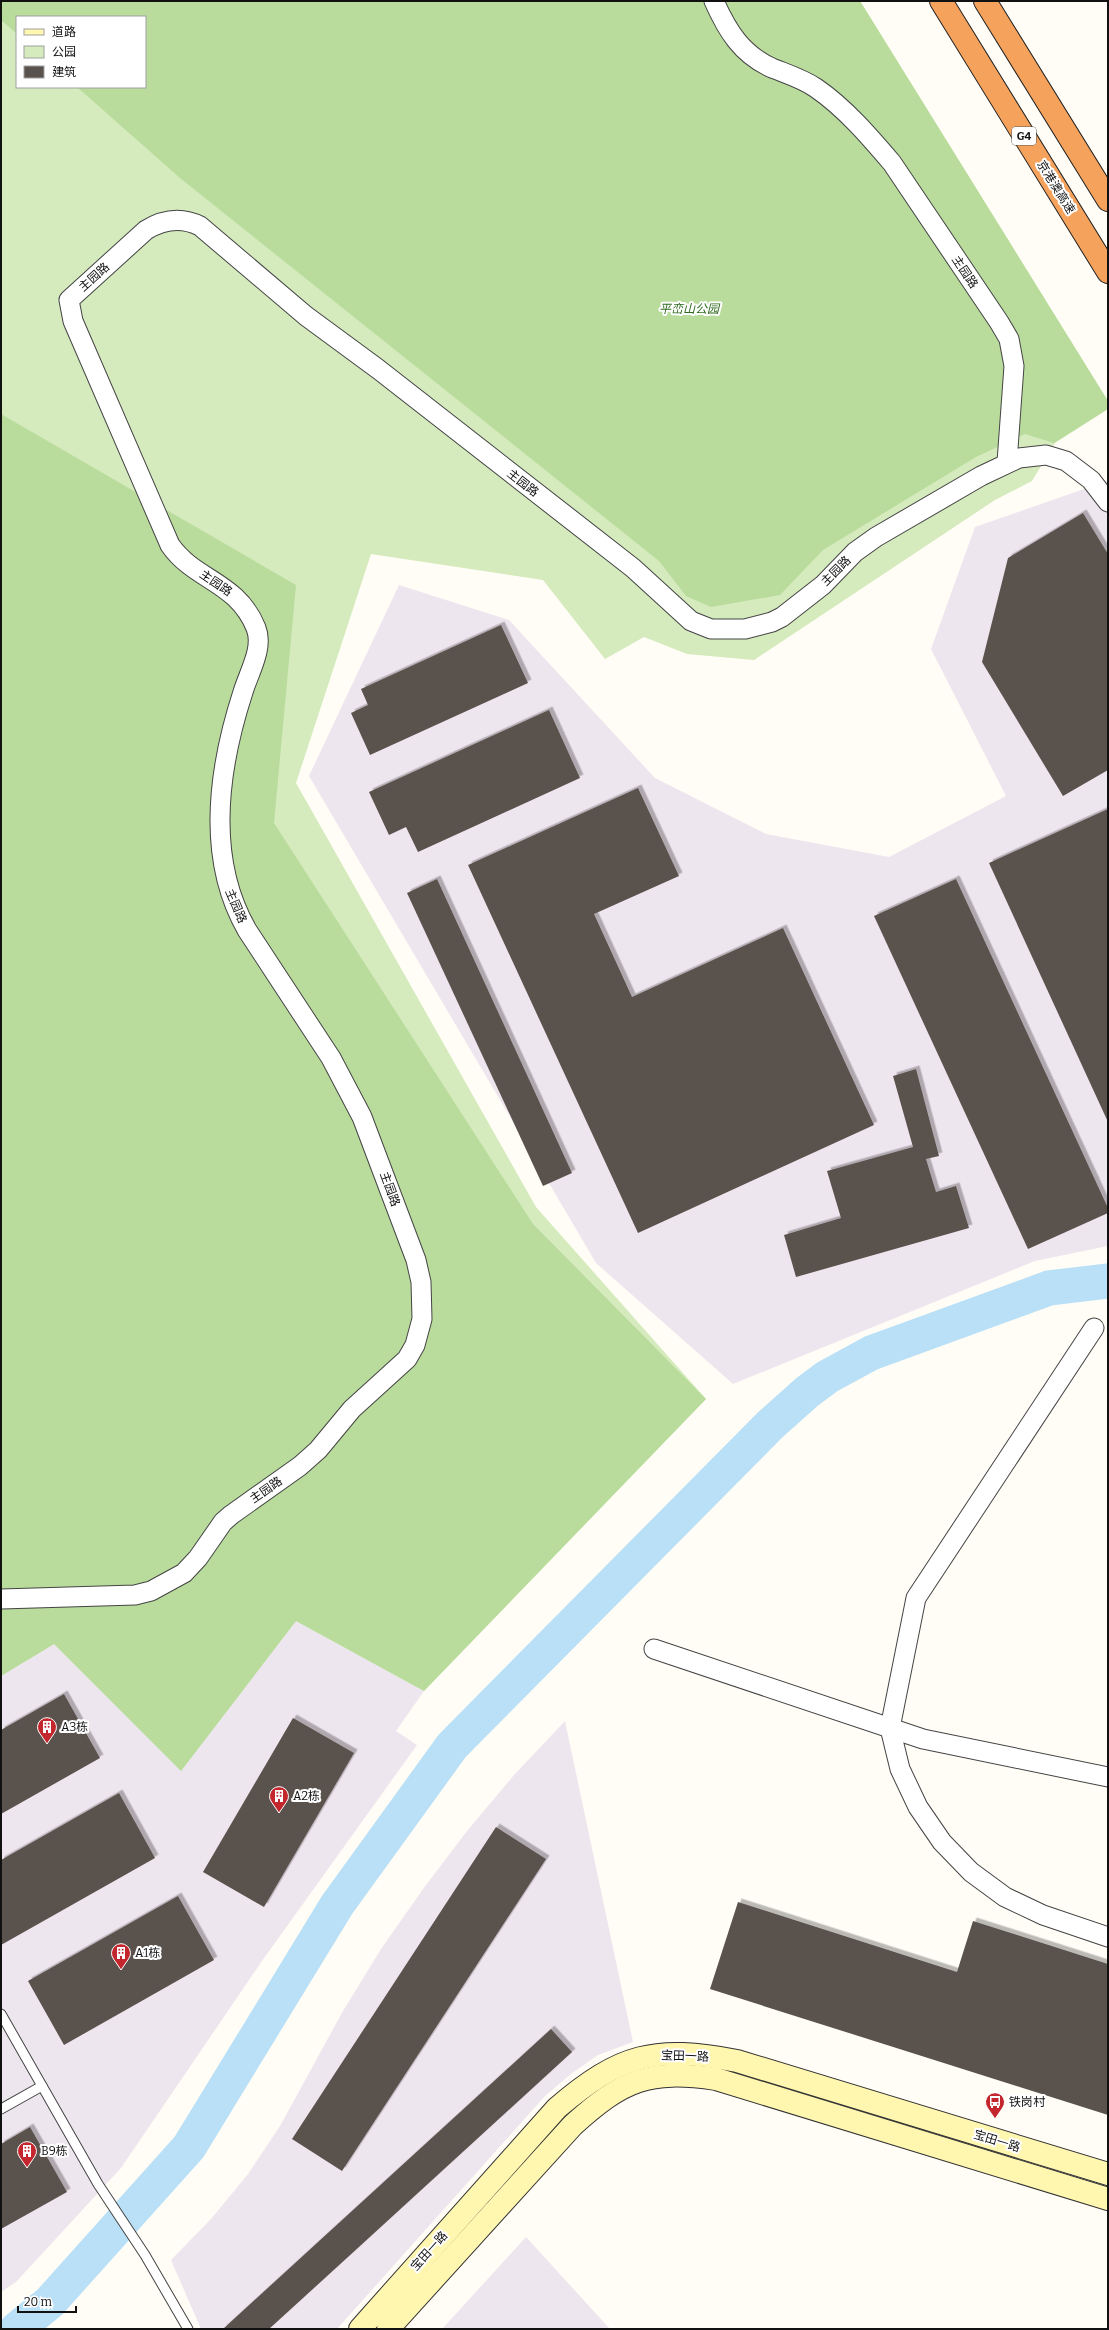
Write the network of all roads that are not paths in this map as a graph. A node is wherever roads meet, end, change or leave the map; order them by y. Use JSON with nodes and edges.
{"nodes":[{"id":1,"x":714,"y":1,"type":"edge"},
{"id":2,"x":941,"y":1,"type":"edge"},
{"id":3,"x":985,"y":1,"type":"edge"},
{"id":4,"x":1108,"y":200,"type":"edge"},
{"id":5,"x":1108,"y":272,"type":"edge"},
{"id":6,"x":1007,"y":462,"type":"junction"},
{"id":7,"x":1108,"y":502,"type":"edge"},
{"id":8,"x":1094,"y":1328,"type":"dead end"},
{"id":9,"x":1,"y":1599,"type":"edge"},
{"id":10,"x":654,"y":1649,"type":"dead end"},
{"id":11,"x":890,"y":1728,"type":"junction"},
{"id":12,"x":1108,"y":1777,"type":"edge"},
{"id":13,"x":1108,"y":1937,"type":"edge"},
{"id":14,"x":1,"y":2014,"type":"edge"},
{"id":15,"x":42,"y":2086,"type":"junction"},
{"id":16,"x":1,"y":2109,"type":"edge"},
{"id":17,"x":1108,"y":2174,"type":"edge"},
{"id":18,"x":1108,"y":2199,"type":"edge"},
{"id":19,"x":188,"y":2329,"type":"edge"},
{"id":20,"x":360,"y":2329,"type":"edge"},
{"id":21,"x":388,"y":2329,"type":"edge"}],
"edges":[{"from":1,"to":6,"type":"street","name":"主园路"},
{"from":2,"to":5,"type":"highway","name":"京港澳高速","number":"G4"},
{"from":3,"to":4,"type":"highway"},
{"from":6,"to":7,"type":"street"},
{"from":6,"to":9,"type":"street","name":"主园路"},
{"from":8,"to":11,"type":"street"},
{"from":10,"to":11,"type":"street"},
{"from":11,"to":12,"type":"street"},
{"from":11,"to":13,"type":"street"},
{"from":14,"to":15,"type":"lane"},
{"from":15,"to":16,"type":"lane"},
{"from":15,"to":19,"type":"lane"},
{"from":17,"to":20,"type":"main road","name":"宝田一路"},
{"from":18,"to":21,"type":"main road","name":"宝田一路"}]}
